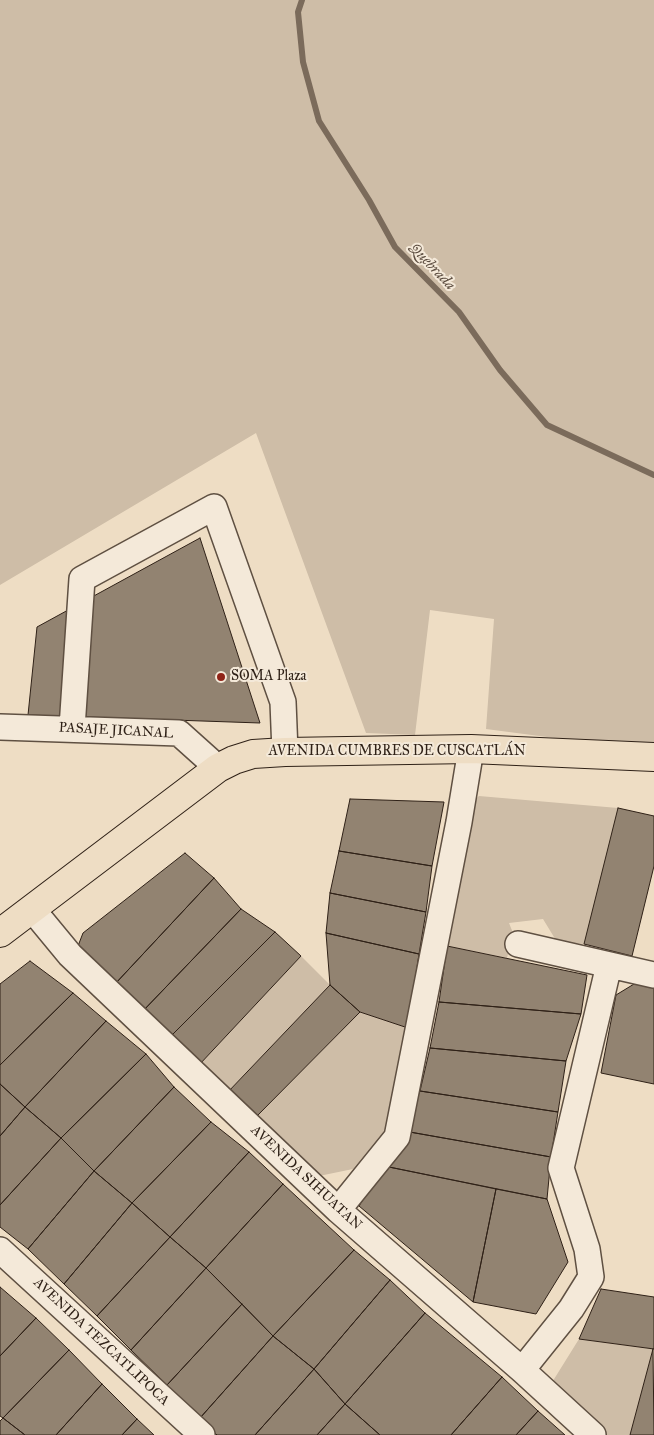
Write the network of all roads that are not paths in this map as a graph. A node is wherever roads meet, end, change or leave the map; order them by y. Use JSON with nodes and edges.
{"nodes":[{"id":1,"x":0,"y":727,"type":"edge"},
{"id":2,"x":72,"y":728,"type":"junction"},
{"id":3,"x":471,"y":749,"type":"junction"},
{"id":4,"x":285,"y":752,"type":"junction"},
{"id":5,"x":650,"y":759,"type":"edge"},
{"id":6,"x":218,"y":768,"type":"junction"},
{"id":7,"x":32,"y":909,"type":"junction"},
{"id":8,"x":0,"y":933,"type":"edge"},
{"id":9,"x":518,"y":944,"type":"dead end"},
{"id":10,"x":609,"y":965,"type":"junction"},
{"id":11,"x":654,"y":976,"type":"edge"},
{"id":12,"x":338,"y":1210,"type":"junction"},
{"id":13,"x":0,"y":1250,"type":"edge"},
{"id":14,"x":522,"y":1370,"type":"junction"},
{"id":15,"x":202,"y":1435,"type":"edge"},
{"id":16,"x":593,"y":1435,"type":"edge"}],
"edges":[{"from":1,"to":2,"type":"street","name":"PASAJE JICANAL"},
{"from":2,"to":4,"type":"street"},
{"from":2,"to":6,"type":"street","name":"PASAJE JICANAL"},
{"from":3,"to":4,"type":"main road","name":"AVENIDA CUMBRES DE CUSCATLÁN"},
{"from":3,"to":5,"type":"main road","name":"AVENIDA CUMBRES DE CUSCATLÁN"},
{"from":3,"to":12,"type":"street"},
{"from":4,"to":6,"type":"main road","name":"AVENIDA CUMBRES DE CUSCATLÁN"},
{"from":6,"to":7,"type":"main road","name":"AVENIDA CUMBRES DE CUSCATLÁN"},
{"from":7,"to":8,"type":"main road","name":"AVENIDA CUMBRES DE CUSCATLÁN"},
{"from":7,"to":12,"type":"street","name":"AVENIDA SIHUATAN"},
{"from":9,"to":10,"type":"street"},
{"from":10,"to":11,"type":"street"},
{"from":10,"to":14,"type":"street"},
{"from":12,"to":14,"type":"street","name":"AVENIDA SIHUATAN"},
{"from":13,"to":15,"type":"street","name":"AVENIDA TEZCATLIPOCA"},
{"from":14,"to":16,"type":"street","name":"AVENIDA SIHUATAN"}]}
